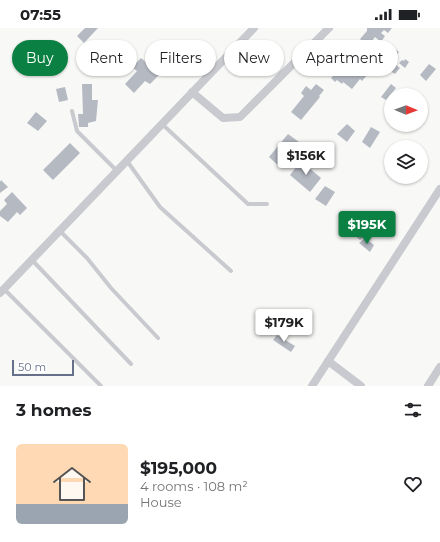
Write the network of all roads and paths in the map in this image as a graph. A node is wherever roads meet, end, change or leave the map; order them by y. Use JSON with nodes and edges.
{"nodes":[{"id":1,"x":329,"y":28,"type":"edge"},
{"id":2,"x":253,"y":29,"type":"edge"},
{"id":3,"x":192,"y":92,"type":"junction"},
{"id":4,"x":72,"y":111,"type":"dead end"},
{"id":5,"x":162,"y":124,"type":"junction"},
{"id":6,"x":127,"y":161,"type":"junction"},
{"id":7,"x":117,"y":170,"type":"junction"},
{"id":8,"x":440,"y":189,"type":"edge"},
{"id":9,"x":267,"y":204,"type":"dead end"},
{"id":10,"x":60,"y":231,"type":"junction"},
{"id":11,"x":32,"y":260,"type":"junction"},
{"id":12,"x":231,"y":270,"type":"dead end"},
{"id":13,"x":2,"y":291,"type":"edge"},
{"id":14,"x":158,"y":338,"type":"dead end"},
{"id":15,"x":328,"y":362,"type":"junction"},
{"id":16,"x":131,"y":364,"type":"dead end"},
{"id":17,"x":440,"y":367,"type":"edge"},
{"id":18,"x":101,"y":386,"type":"edge"},
{"id":19,"x":312,"y":386,"type":"edge"},
{"id":20,"x":361,"y":386,"type":"edge"},
{"id":21,"x":428,"y":386,"type":"edge"}],
"edges":[{"from":1,"to":3,"type":"street"},
{"from":2,"to":3,"type":"street"},
{"from":3,"to":5,"type":"street"},
{"from":4,"to":7,"type":"lane"},
{"from":5,"to":6,"type":"street"},
{"from":5,"to":9,"type":"lane"},
{"from":6,"to":7,"type":"street"},
{"from":6,"to":12,"type":"lane"},
{"from":7,"to":10,"type":"street"},
{"from":8,"to":15,"type":"street"},
{"from":10,"to":11,"type":"street"},
{"from":10,"to":14,"type":"lane"},
{"from":11,"to":13,"type":"street"},
{"from":11,"to":16,"type":"lane"},
{"from":13,"to":18,"type":"lane"},
{"from":15,"to":19,"type":"street"},
{"from":15,"to":20,"type":"street"},
{"from":17,"to":21,"type":"street"}]}
